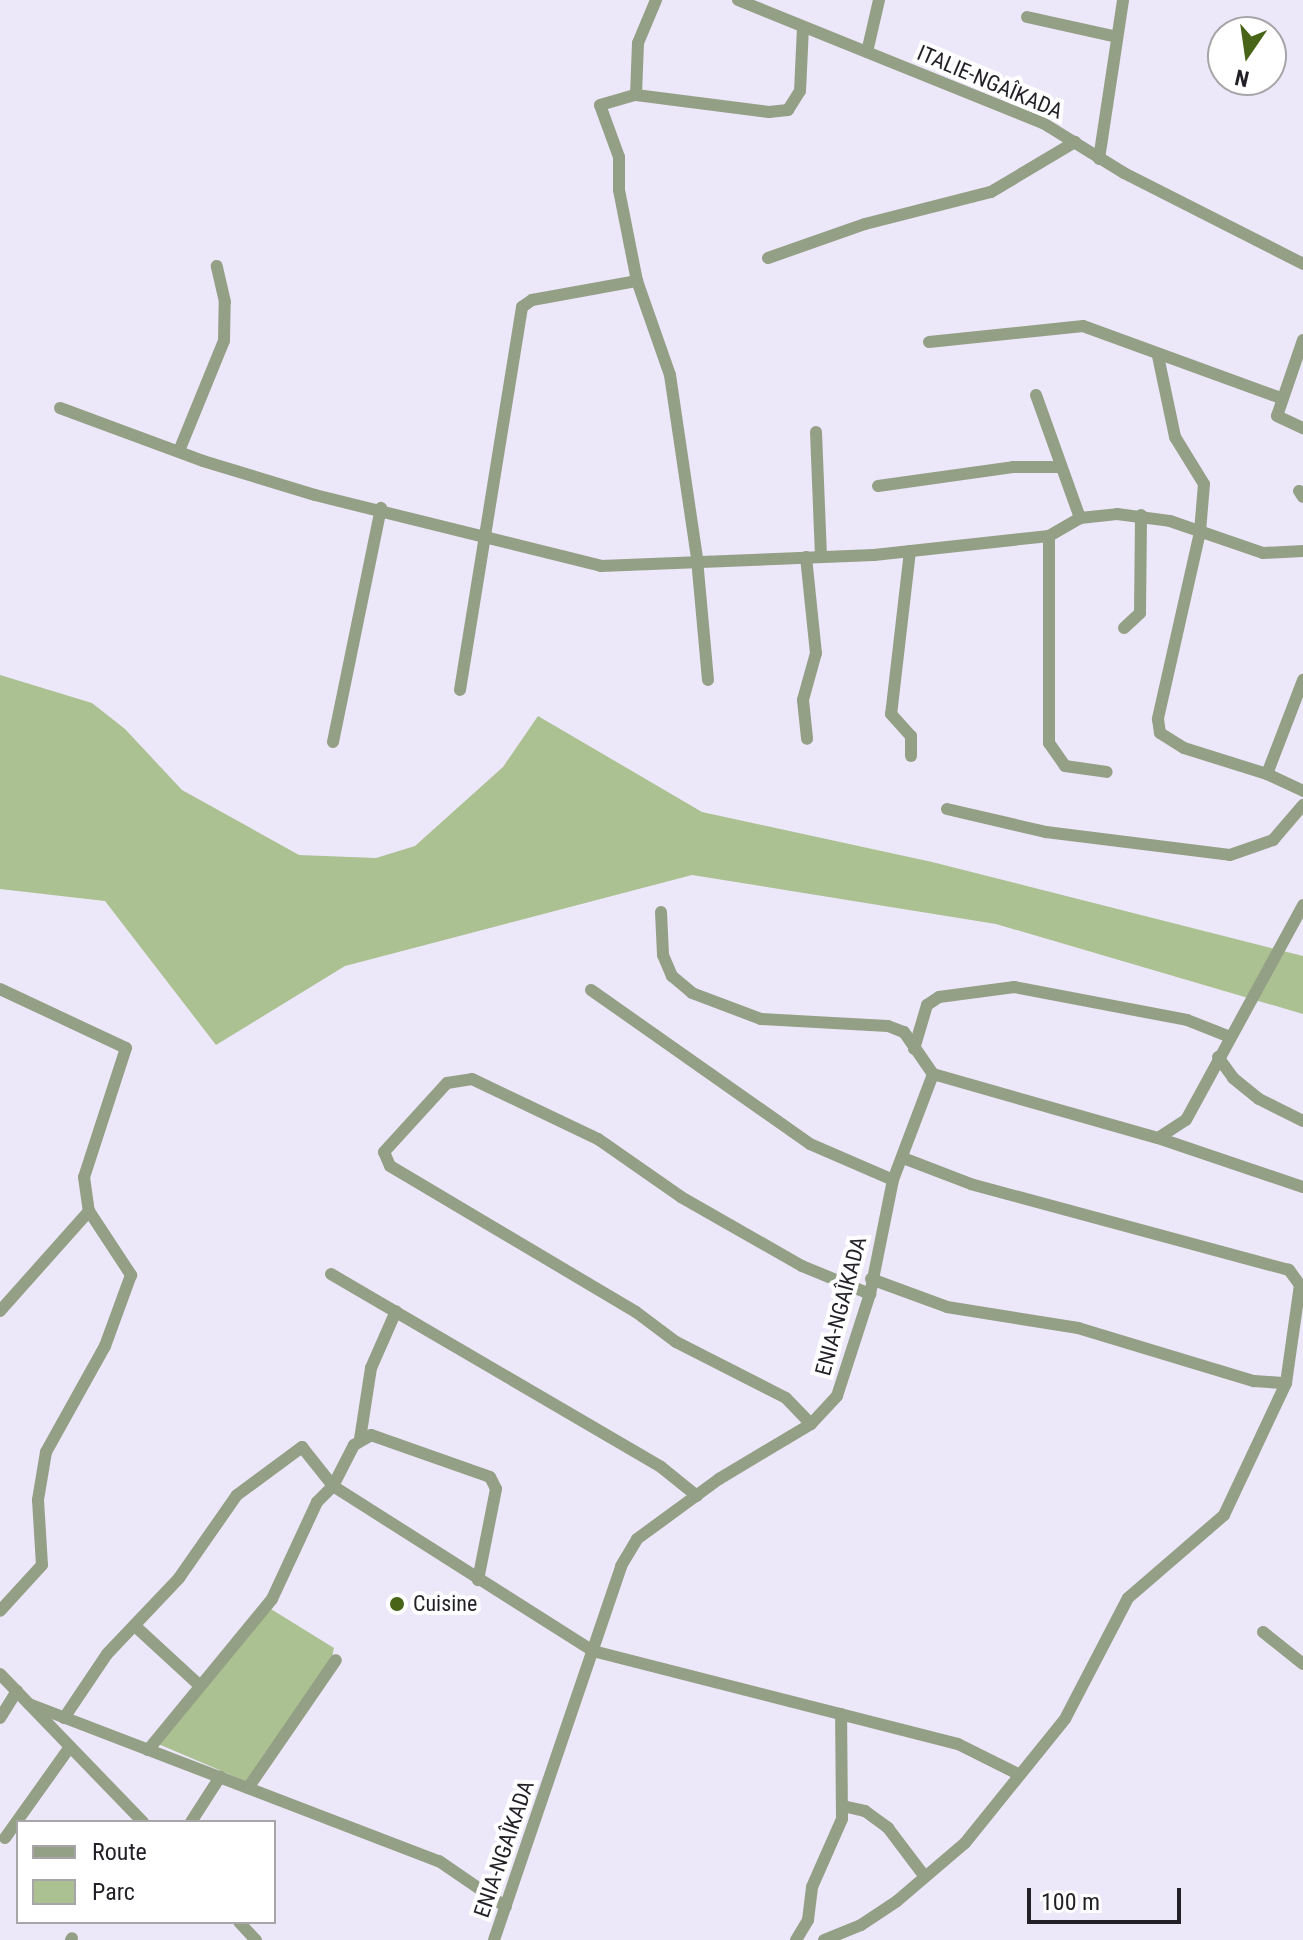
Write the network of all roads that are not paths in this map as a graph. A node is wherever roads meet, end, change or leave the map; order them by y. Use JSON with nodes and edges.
{"nodes":[{"id":1,"x":656,"y":0,"type":"edge"},
{"id":2,"x":738,"y":0,"type":"edge"},
{"id":3,"x":879,"y":0,"type":"edge"},
{"id":4,"x":1123,"y":0,"type":"edge"},
{"id":5,"x":1027,"y":17,"type":"dead end"},
{"id":6,"x":803,"y":28,"type":"junction"},
{"id":7,"x":1117,"y":37,"type":"junction"},
{"id":8,"x":867,"y":52,"type":"junction"},
{"id":9,"x":636,"y":95,"type":"junction"},
{"id":10,"x":1075,"y":142,"type":"junction"},
{"id":11,"x":1099,"y":159,"type":"junction"},
{"id":12,"x":768,"y":258,"type":"dead end"},
{"id":13,"x":1303,"y":264,"type":"edge"},
{"id":14,"x":217,"y":266,"type":"dead end"},
{"id":15,"x":637,"y":281,"type":"junction"},
{"id":16,"x":1303,"y":340,"type":"edge"},
{"id":17,"x":929,"y":342,"type":"dead end"},
{"id":18,"x":1158,"y":356,"type":"junction"},
{"id":19,"x":1036,"y":395,"type":"dead end"},
{"id":20,"x":1281,"y":398,"type":"junction"},
{"id":21,"x":60,"y":408,"type":"dead end"},
{"id":22,"x":1303,"y":428,"type":"edge"},
{"id":23,"x":816,"y":432,"type":"dead end"},
{"id":24,"x":179,"y":451,"type":"junction"},
{"id":25,"x":1059,"y":467,"type":"junction"},
{"id":26,"x":878,"y":486,"type":"dead end"},
{"id":27,"x":381,"y":508,"type":"junction"},
{"id":28,"x":1141,"y":515,"type":"junction"},
{"id":29,"x":1080,"y":518,"type":"junction"},
{"id":30,"x":1200,"y":532,"type":"junction"},
{"id":31,"x":485,"y":536,"type":"junction"},
{"id":32,"x":1049,"y":536,"type":"junction"},
{"id":33,"x":910,"y":551,"type":"junction"},
{"id":34,"x":1303,"y":551,"type":"edge"},
{"id":35,"x":806,"y":557,"type":"junction"},
{"id":36,"x":821,"y":557,"type":"junction"},
{"id":37,"x":697,"y":558,"type":"junction"},
{"id":38,"x":1124,"y":628,"type":"dead end"},
{"id":39,"x":708,"y":680,"type":"dead end"},
{"id":40,"x":1303,"y":680,"type":"edge"},
{"id":41,"x":460,"y":690,"type":"dead end"},
{"id":42,"x":807,"y":739,"type":"dead end"},
{"id":43,"x":333,"y":742,"type":"dead end"},
{"id":44,"x":911,"y":756,"type":"dead end"},
{"id":45,"x":1107,"y":772,"type":"dead end"},
{"id":46,"x":1267,"y":774,"type":"junction"},
{"id":47,"x":1303,"y":791,"type":"edge"},
{"id":48,"x":1303,"y":805,"type":"edge"},
{"id":49,"x":947,"y":809,"type":"dead end"},
{"id":50,"x":1303,"y":905,"type":"edge"},
{"id":51,"x":661,"y":912,"type":"dead end"},
{"id":52,"x":591,"y":990,"type":"dead end"},
{"id":53,"x":1,"y":991,"type":"edge"},
{"id":54,"x":1230,"y":1037,"type":"junction"},
{"id":55,"x":914,"y":1049,"type":"junction"},
{"id":56,"x":1218,"y":1057,"type":"junction"},
{"id":57,"x":933,"y":1074,"type":"junction"},
{"id":58,"x":1303,"y":1121,"type":"edge"},
{"id":59,"x":1158,"y":1138,"type":"junction"},
{"id":60,"x":903,"y":1158,"type":"junction"},
{"id":61,"x":893,"y":1180,"type":"junction"},
{"id":62,"x":1303,"y":1187,"type":"edge"},
{"id":63,"x":89,"y":1211,"type":"junction"},
{"id":64,"x":331,"y":1274,"type":"dead end"},
{"id":65,"x":871,"y":1279,"type":"junction"},
{"id":66,"x":870,"y":1294,"type":"junction"},
{"id":67,"x":0,"y":1311,"type":"edge"},
{"id":68,"x":396,"y":1311,"type":"junction"},
{"id":69,"x":1286,"y":1383,"type":"junction"},
{"id":70,"x":811,"y":1424,"type":"junction"},
{"id":71,"x":360,"y":1439,"type":"junction"},
{"id":72,"x":333,"y":1486,"type":"junction"},
{"id":73,"x":697,"y":1496,"type":"junction"},
{"id":74,"x":478,"y":1580,"type":"junction"},
{"id":75,"x":0,"y":1611,"type":"edge"},
{"id":76,"x":135,"y":1626,"type":"junction"},
{"id":77,"x":1263,"y":1632,"type":"dead end"},
{"id":78,"x":593,"y":1651,"type":"junction"},
{"id":79,"x":336,"y":1660,"type":"dead end"},
{"id":80,"x":1303,"y":1664,"type":"edge"},
{"id":81,"x":0,"y":1674,"type":"edge"},
{"id":82,"x":198,"y":1684,"type":"junction"},
{"id":83,"x":17,"y":1691,"type":"junction"},
{"id":84,"x":29,"y":1704,"type":"junction"},
{"id":85,"x":841,"y":1714,"type":"junction"},
{"id":86,"x":0,"y":1718,"type":"edge"},
{"id":87,"x":64,"y":1718,"type":"junction"},
{"id":88,"x":70,"y":1747,"type":"junction"},
{"id":89,"x":148,"y":1750,"type":"junction"},
{"id":90,"x":1018,"y":1774,"type":"junction"},
{"id":91,"x":220,"y":1777,"type":"junction"},
{"id":92,"x":248,"y":1788,"type":"junction"},
{"id":93,"x":843,"y":1806,"type":"junction"},
{"id":94,"x":18,"y":1820,"type":"edge"},
{"id":95,"x":141,"y":1820,"type":"edge"},
{"id":96,"x":192,"y":1820,"type":"edge"},
{"id":97,"x":16,"y":1823,"type":"edge"},
{"id":98,"x":5,"y":1838,"type":"dead end"},
{"id":99,"x":925,"y":1877,"type":"junction"},
{"id":100,"x":506,"y":1907,"type":"junction"},
{"id":101,"x":241,"y":1924,"type":"edge"},
{"id":102,"x":256,"y":1940,"type":"edge"},
{"id":103,"x":494,"y":1940,"type":"edge"},
{"id":104,"x":796,"y":1940,"type":"edge"},
{"id":105,"x":824,"y":1940,"type":"edge"}],
"edges":[{"from":1,"to":9,"type":"street"},
{"from":2,"to":6,"type":"street","name":"ITALIE-NGAÎKADA"},
{"from":3,"to":8,"type":"street"},
{"from":4,"to":7,"type":"street"},
{"from":5,"to":7,"type":"street"},
{"from":6,"to":8,"type":"street","name":"ITALIE-NGAÎKADA"},
{"from":6,"to":9,"type":"street"},
{"from":7,"to":11,"type":"street"},
{"from":8,"to":10,"type":"street","name":"ITALIE-NGAÎKADA"},
{"from":9,"to":15,"type":"street"},
{"from":10,"to":11,"type":"street","name":"ITALIE-NGAÎKADA"},
{"from":10,"to":12,"type":"street"},
{"from":11,"to":13,"type":"street","name":"ITALIE-NGAÎKADA"},
{"from":14,"to":24,"type":"street"},
{"from":15,"to":31,"type":"street"},
{"from":15,"to":37,"type":"street"},
{"from":16,"to":20,"type":"street"},
{"from":17,"to":18,"type":"street"},
{"from":18,"to":20,"type":"street"},
{"from":18,"to":30,"type":"street"},
{"from":19,"to":25,"type":"street"},
{"from":20,"to":22,"type":"street"},
{"from":21,"to":24,"type":"street"},
{"from":23,"to":36,"type":"street"},
{"from":24,"to":27,"type":"street"},
{"from":25,"to":26,"type":"street"},
{"from":25,"to":29,"type":"street"},
{"from":27,"to":31,"type":"street"},
{"from":27,"to":43,"type":"street"},
{"from":28,"to":29,"type":"street"},
{"from":28,"to":30,"type":"street"},
{"from":28,"to":38,"type":"street"},
{"from":29,"to":32,"type":"street"},
{"from":30,"to":34,"type":"street"},
{"from":30,"to":46,"type":"street"},
{"from":31,"to":37,"type":"street"},
{"from":31,"to":41,"type":"street"},
{"from":32,"to":33,"type":"street"},
{"from":32,"to":45,"type":"street"},
{"from":33,"to":36,"type":"street"},
{"from":33,"to":44,"type":"street"},
{"from":35,"to":36,"type":"street"},
{"from":35,"to":37,"type":"street"},
{"from":35,"to":42,"type":"street"},
{"from":37,"to":39,"type":"street"},
{"from":40,"to":46,"type":"street"},
{"from":46,"to":47,"type":"street"},
{"from":48,"to":49,"type":"street"},
{"from":50,"to":54,"type":"street"},
{"from":51,"to":55,"type":"street"},
{"from":52,"to":61,"type":"street"},
{"from":53,"to":63,"type":"street"},
{"from":54,"to":55,"type":"street"},
{"from":54,"to":56,"type":"street"},
{"from":55,"to":57,"type":"street"},
{"from":56,"to":58,"type":"street"},
{"from":56,"to":59,"type":"street"},
{"from":57,"to":59,"type":"street"},
{"from":57,"to":60,"type":"street","name":"ENIA-NGAÎKADA"},
{"from":59,"to":62,"type":"street"},
{"from":60,"to":61,"type":"street","name":"ENIA-NGAÎKADA"},
{"from":60,"to":69,"type":"street"},
{"from":61,"to":65,"type":"street","name":"ENIA-NGAÎKADA"},
{"from":63,"to":67,"type":"street"},
{"from":63,"to":75,"type":"street"},
{"from":64,"to":68,"type":"street"},
{"from":65,"to":66,"type":"street","name":"ENIA-NGAÎKADA"},
{"from":65,"to":69,"type":"street"},
{"from":66,"to":70,"type":"street","name":"ENIA-NGAÎKADA"},
{"from":66,"to":70,"type":"street"},
{"from":68,"to":71,"type":"street"},
{"from":68,"to":73,"type":"street"},
{"from":69,"to":90,"type":"street"},
{"from":70,"to":73,"type":"street","name":"ENIA-NGAÎKADA"},
{"from":71,"to":72,"type":"street"},
{"from":71,"to":74,"type":"street"},
{"from":72,"to":74,"type":"street"},
{"from":72,"to":76,"type":"street"},
{"from":72,"to":82,"type":"street"},
{"from":73,"to":78,"type":"street","name":"ENIA-NGAÎKADA"},
{"from":74,"to":78,"type":"street"},
{"from":76,"to":82,"type":"street"},
{"from":76,"to":87,"type":"street"},
{"from":77,"to":80,"type":"street"},
{"from":78,"to":85,"type":"street"},
{"from":78,"to":100,"type":"street","name":"ENIA-NGAÎKADA"},
{"from":79,"to":92,"type":"street"},
{"from":81,"to":83,"type":"street"},
{"from":82,"to":89,"type":"street"},
{"from":83,"to":84,"type":"street"},
{"from":83,"to":86,"type":"street"},
{"from":84,"to":87,"type":"street"},
{"from":84,"to":88,"type":"street"},
{"from":85,"to":90,"type":"street"},
{"from":85,"to":93,"type":"street"},
{"from":87,"to":89,"type":"street"},
{"from":88,"to":94,"type":"street"},
{"from":88,"to":95,"type":"street"},
{"from":89,"to":91,"type":"street"},
{"from":90,"to":99,"type":"street"},
{"from":91,"to":92,"type":"street"},
{"from":91,"to":96,"type":"street"},
{"from":92,"to":100,"type":"street"},
{"from":93,"to":99,"type":"street"},
{"from":93,"to":104,"type":"street"},
{"from":97,"to":98,"type":"street"},
{"from":99,"to":105,"type":"street"},
{"from":100,"to":103,"type":"street","name":"ENIA-NGAÎKADA"},
{"from":101,"to":102,"type":"street"}]}
